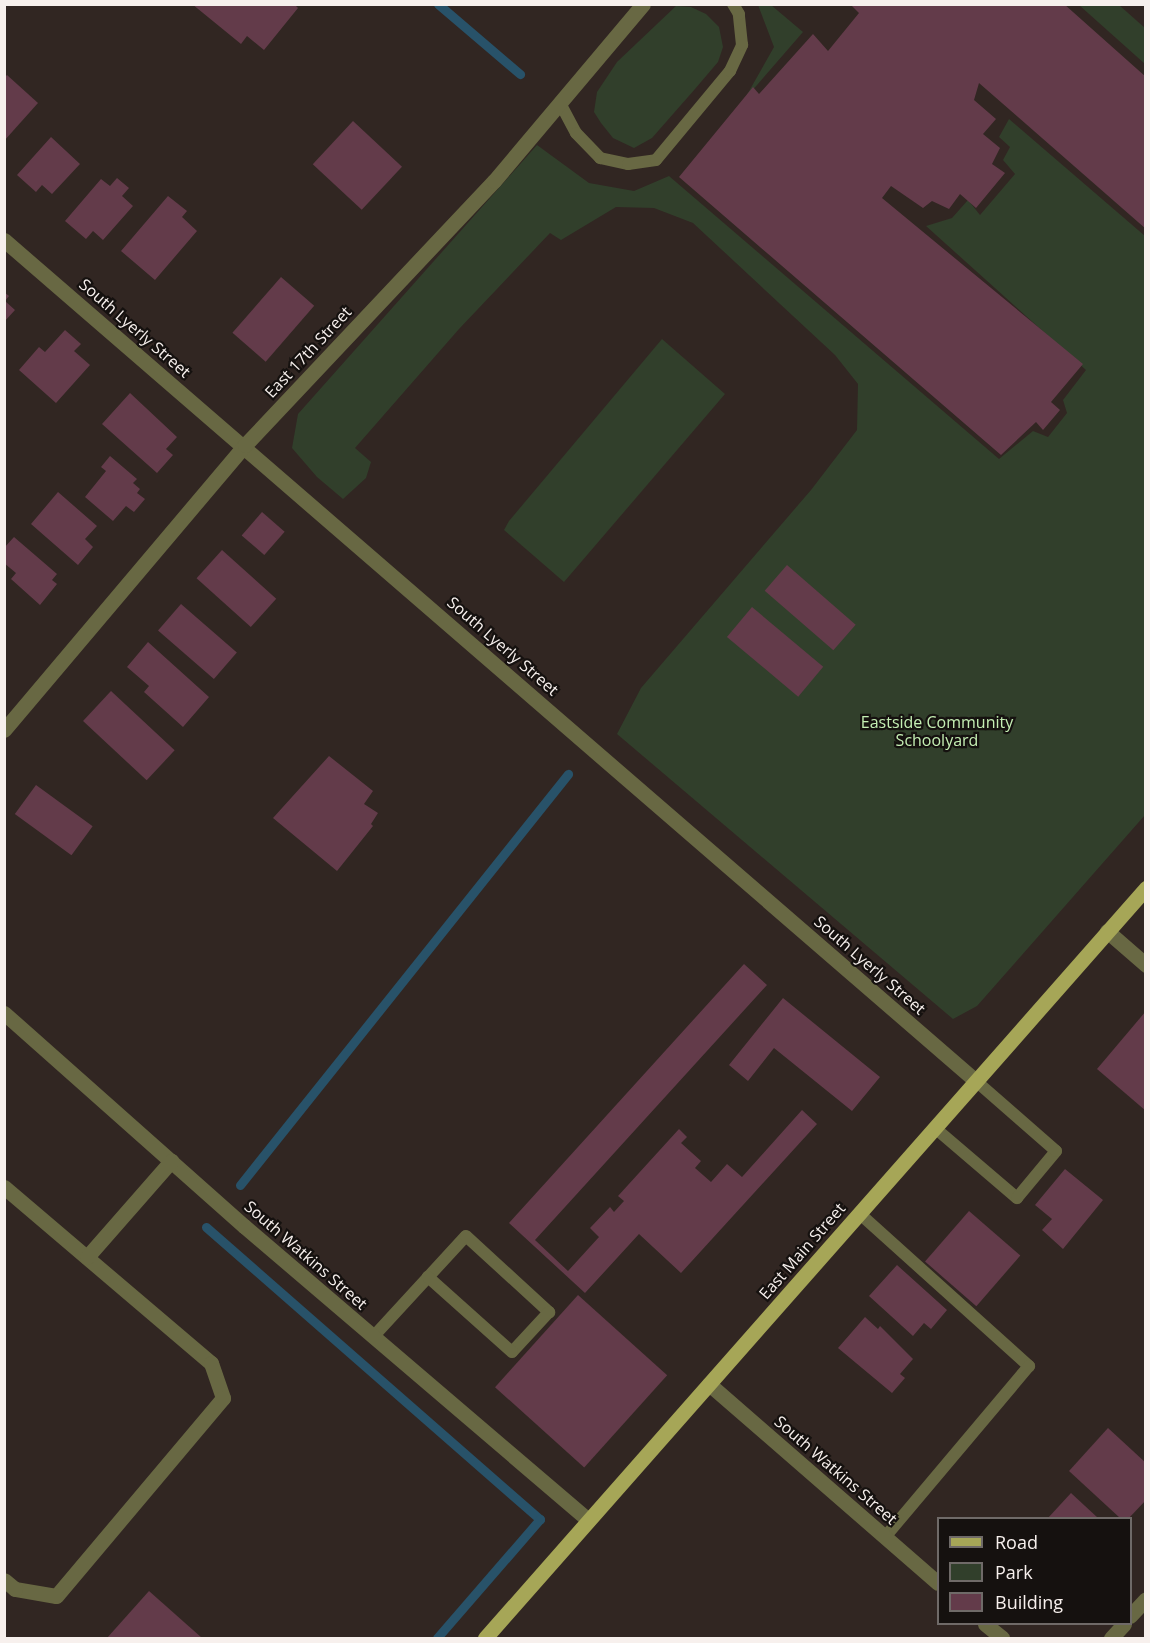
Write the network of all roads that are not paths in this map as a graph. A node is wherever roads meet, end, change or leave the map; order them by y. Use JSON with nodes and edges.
{"nodes":[{"id":1,"x":643,"y":4,"type":"edge"},
{"id":2,"x":733,"y":4,"type":"edge"},
{"id":3,"x":560,"y":103,"type":"junction"},
{"id":4,"x":4,"y":240,"type":"edge"},
{"id":5,"x":245,"y":446,"type":"junction"},
{"id":6,"x":4,"y":730,"type":"edge"},
{"id":7,"x":1146,"y":888,"type":"edge"},
{"id":8,"x":1107,"y":931,"type":"junction"},
{"id":9,"x":1146,"y":965,"type":"edge"},
{"id":10,"x":4,"y":1013,"type":"edge"},
{"id":11,"x":976,"y":1081,"type":"junction"},
{"id":12,"x":935,"y":1128,"type":"junction"},
{"id":13,"x":171,"y":1161,"type":"junction"},
{"id":14,"x":4,"y":1187,"type":"edge"},
{"id":15,"x":859,"y":1214,"type":"junction"},
{"id":16,"x":87,"y":1257,"type":"junction"},
{"id":17,"x":428,"y":1277,"type":"junction"},
{"id":18,"x":373,"y":1337,"type":"junction"},
{"id":19,"x":709,"y":1384,"type":"junction"},
{"id":20,"x":588,"y":1520,"type":"junction"},
{"id":21,"x":885,"y":1537,"type":"junction"},
{"id":22,"x":4,"y":1580,"type":"edge"},
{"id":23,"x":937,"y":1581,"type":"edge"},
{"id":24,"x":1146,"y":1599,"type":"edge"},
{"id":25,"x":1132,"y":1615,"type":"edge"},
{"id":26,"x":987,"y":1625,"type":"edge"},
{"id":27,"x":1122,"y":1625,"type":"edge"},
{"id":28,"x":485,"y":1638,"type":"edge"},
{"id":29,"x":1002,"y":1638,"type":"edge"},
{"id":30,"x":1111,"y":1638,"type":"edge"}],
"edges":[{"from":1,"to":3,"type":"street","name":"East 17th Street"},
{"from":2,"to":3,"type":"lane"},
{"from":3,"to":5,"type":"street","name":"East 17th Street"},
{"from":4,"to":5,"type":"street","name":"South Lyerly Street"},
{"from":5,"to":6,"type":"street","name":"East 17th Street"},
{"from":5,"to":11,"type":"street","name":"South Lyerly Street"},
{"from":7,"to":8,"type":"main road","name":"East Main Street"},
{"from":8,"to":9,"type":"street"},
{"from":8,"to":11,"type":"main road","name":"East Main Street"},
{"from":10,"to":13,"type":"street","name":"South Watkins Street"},
{"from":11,"to":12,"type":"main road","name":"East Main Street"},
{"from":11,"to":12,"type":"lane"},
{"from":12,"to":15,"type":"main road","name":"East Main Street"},
{"from":13,"to":16,"type":"street"},
{"from":13,"to":18,"type":"street","name":"South Watkins Street"},
{"from":14,"to":16,"type":"street"},
{"from":15,"to":19,"type":"main road","name":"East Main Street"},
{"from":15,"to":21,"type":"lane"},
{"from":16,"to":22,"type":"street"},
{"from":17,"to":17,"type":"lane"},
{"from":17,"to":18,"type":"lane"},
{"from":18,"to":20,"type":"street","name":"South Watkins Street"},
{"from":19,"to":20,"type":"main road","name":"East Main Street"},
{"from":19,"to":21,"type":"street","name":"South Watkins Street"},
{"from":20,"to":28,"type":"main road","name":"East Main Street"},
{"from":21,"to":23,"type":"street","name":"South Watkins Street"},
{"from":24,"to":25,"type":"street"},
{"from":26,"to":29,"type":"street"},
{"from":27,"to":30,"type":"street"}]}
